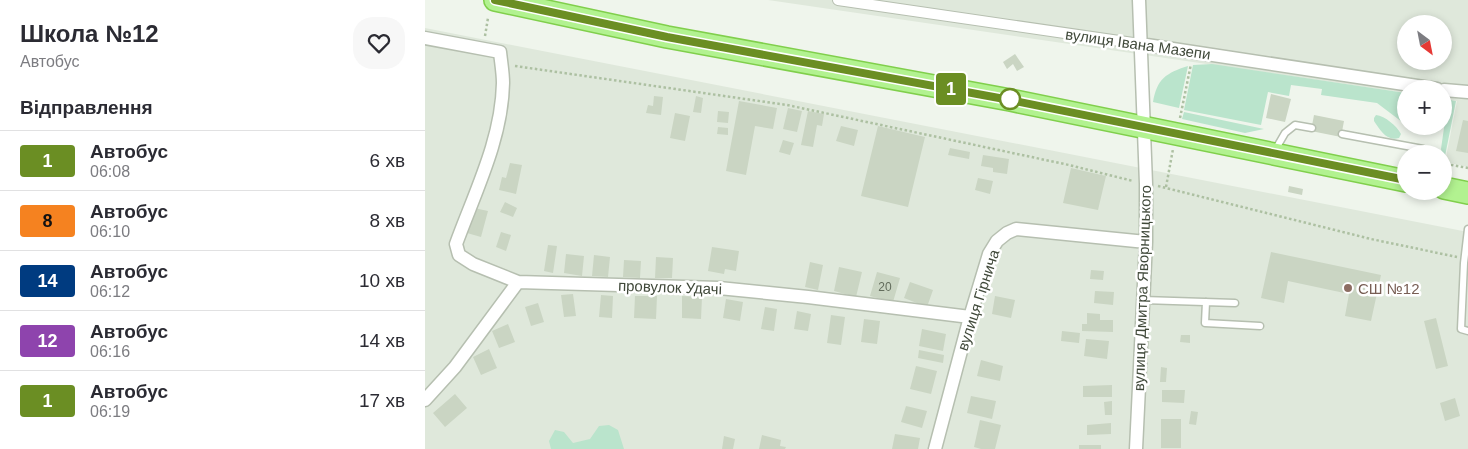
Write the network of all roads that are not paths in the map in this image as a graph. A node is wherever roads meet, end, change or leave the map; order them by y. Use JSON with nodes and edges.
{"nodes":[{"id":1,"x":495,"y":0,"type":"edge"},
{"id":2,"x":838,"y":0,"type":"edge"},
{"id":3,"x":1139,"y":0,"type":"edge"},
{"id":4,"x":425,"y":38,"type":"edge"},
{"id":5,"x":1141,"y":44,"type":"junction"},
{"id":6,"x":1397,"y":83,"type":"edge"},
{"id":7,"x":1452,"y":91,"type":"edge"},
{"id":8,"x":1468,"y":92,"type":"edge"},
{"id":9,"x":1144,"y":128,"type":"junction"},
{"id":10,"x":1312,"y":128,"type":"dead end"},
{"id":11,"x":1342,"y":134,"type":"dead end"},
{"id":12,"x":1401,"y":145,"type":"edge"},
{"id":13,"x":1273,"y":154,"type":"junction"},
{"id":14,"x":1397,"y":178,"type":"edge"},
{"id":15,"x":1468,"y":229,"type":"edge"},
{"id":16,"x":1146,"y":242,"type":"junction"},
{"id":17,"x":518,"y":282,"type":"junction"},
{"id":18,"x":1143,"y":300,"type":"junction"},
{"id":19,"x":1206,"y":302,"type":"junction"},
{"id":20,"x":1235,"y":304,"type":"dead end"},
{"id":21,"x":970,"y":316,"type":"junction"},
{"id":22,"x":1260,"y":326,"type":"dead end"},
{"id":23,"x":1468,"y":330,"type":"edge"},
{"id":24,"x":425,"y":400,"type":"edge"},
{"id":25,"x":935,"y":449,"type":"edge"},
{"id":26,"x":1136,"y":449,"type":"edge"}],
"edges":[{"from":1,"to":9,"type":"highway"},
{"from":2,"to":5,"type":"street","name":"вулиця Івана Мазепи"},
{"from":3,"to":5,"type":"street","name":"вулиця Дмитра Яворницького"},
{"from":4,"to":17,"type":"street"},
{"from":5,"to":6,"type":"street","name":"вулиця Івана Мазепи"},
{"from":5,"to":9,"type":"street","name":"вулиця Дмитра Яворницького"},
{"from":7,"to":8,"type":"street"},
{"from":9,"to":13,"type":"highway"},
{"from":9,"to":16,"type":"street","name":"вулиця Дмитра Яворницького"},
{"from":10,"to":13,"type":"lane"},
{"from":11,"to":12,"type":"lane"},
{"from":13,"to":14,"type":"highway"},
{"from":15,"to":23,"type":"lane"},
{"from":16,"to":18,"type":"street","name":"вулиця Дмитра Яворницького"},
{"from":16,"to":21,"type":"street","name":"вулиця Гірнича"},
{"from":17,"to":21,"type":"street","name":"провулок Удачі"},
{"from":17,"to":24,"type":"street"},
{"from":18,"to":19,"type":"lane"},
{"from":18,"to":26,"type":"street","name":"вулиця Дмитра Яворницького"},
{"from":19,"to":20,"type":"lane"},
{"from":19,"to":22,"type":"lane"},
{"from":21,"to":25,"type":"street","name":"вулиця Гірнича"}]}
